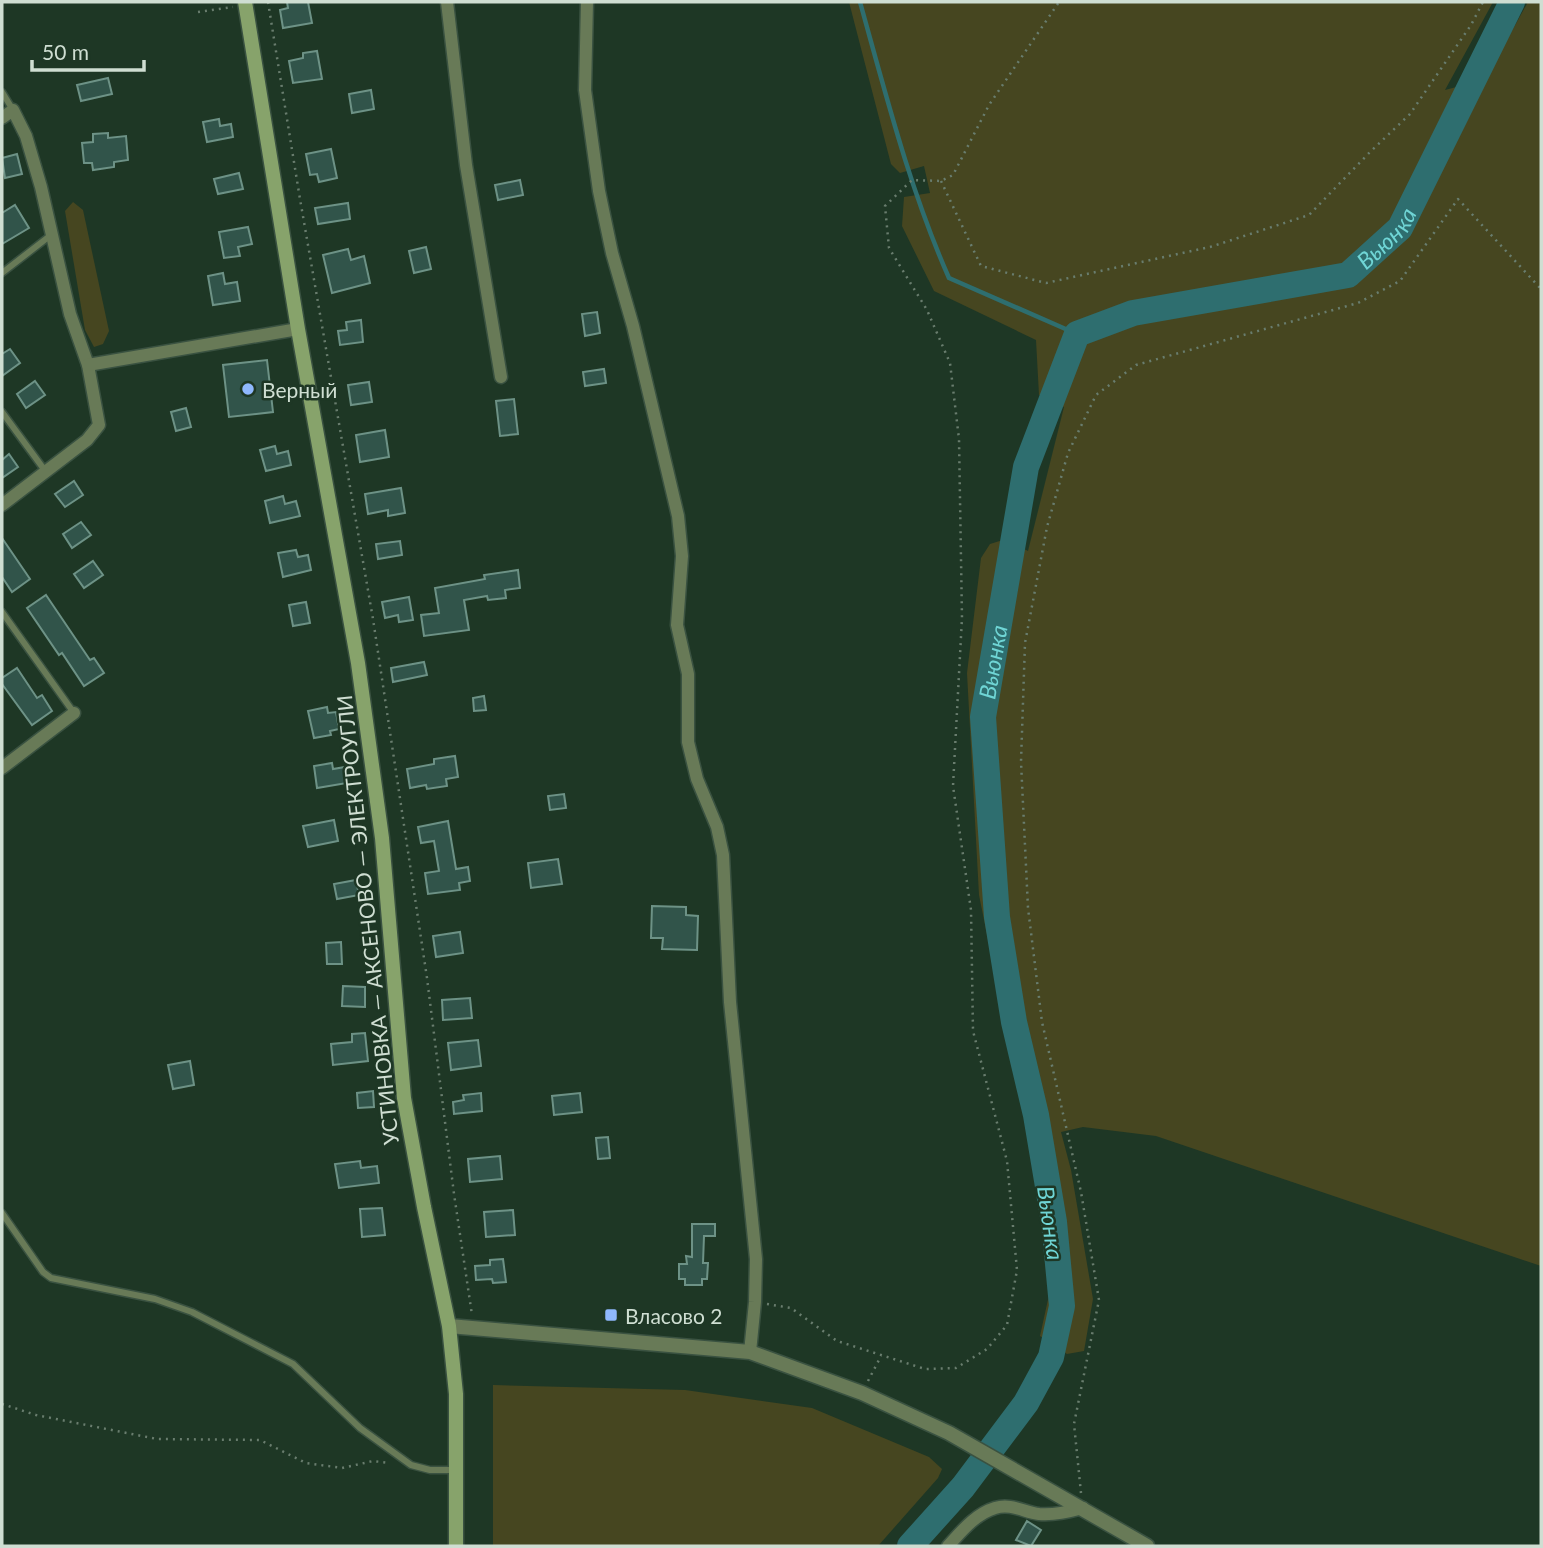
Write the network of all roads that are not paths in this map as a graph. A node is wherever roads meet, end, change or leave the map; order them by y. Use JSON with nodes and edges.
{"nodes":[{"id":1,"x":447,"y":2,"type":"edge"},
{"id":2,"x":587,"y":2,"type":"edge"},
{"id":3,"x":246,"y":3,"type":"edge"},
{"id":4,"x":2,"y":92,"type":"edge"},
{"id":5,"x":13,"y":110,"type":"junction"},
{"id":6,"x":2,"y":118,"type":"edge"},
{"id":7,"x":51,"y":235,"type":"junction"},
{"id":8,"x":2,"y":273,"type":"edge"},
{"id":9,"x":299,"y":328,"type":"junction"},
{"id":10,"x":88,"y":365,"type":"junction"},
{"id":11,"x":501,"y":377,"type":"dead end"},
{"id":12,"x":2,"y":412,"type":"edge"},
{"id":13,"x":46,"y":472,"type":"junction"},
{"id":14,"x":2,"y":505,"type":"edge"},
{"id":15,"x":2,"y":612,"type":"edge"},
{"id":16,"x":74,"y":713,"type":"joint"},
{"id":17,"x":2,"y":768,"type":"edge"},
{"id":18,"x":2,"y":1213,"type":"edge"},
{"id":19,"x":449,"y":1326,"type":"junction"},
{"id":20,"x":750,"y":1352,"type":"junction"},
{"id":21,"x":457,"y":1470,"type":"junction"},
{"id":22,"x":1083,"y":1508,"type":"junction"},
{"id":23,"x":456,"y":1546,"type":"edge"},
{"id":24,"x":948,"y":1546,"type":"edge"},
{"id":25,"x":1147,"y":1546,"type":"edge"}],
"edges":[{"from":1,"to":11,"type":"street"},
{"from":2,"to":20,"type":"street"},
{"from":3,"to":9,"type":"main road","name":"УСТИНОВКА — АКСЕНОВО — ЭЛЕКТРОУГЛИ"},
{"from":4,"to":5,"type":"lane"},
{"from":5,"to":6,"type":"street"},
{"from":5,"to":7,"type":"street"},
{"from":7,"to":8,"type":"lane"},
{"from":7,"to":10,"type":"street"},
{"from":9,"to":10,"type":"street"},
{"from":9,"to":19,"type":"main road","name":"УСТИНОВКА — АКСЕНОВО — ЭЛЕКТРОУГЛИ"},
{"from":10,"to":13,"type":"street"},
{"from":12,"to":13,"type":"lane"},
{"from":13,"to":14,"type":"street"},
{"from":15,"to":16,"type":"lane"},
{"from":16,"to":17,"type":"street"},
{"from":18,"to":21,"type":"lane"},
{"from":19,"to":20,"type":"street"},
{"from":19,"to":21,"type":"main road","name":"УСТИНОВКА — АКСЕНОВО — ЭЛЕКТРОУГЛИ"},
{"from":20,"to":22,"type":"street"},
{"from":21,"to":23,"type":"main road","name":"УСТИНОВКА — АКСЕНОВО — ЭЛЕКТРОУГЛИ"},
{"from":22,"to":24,"type":"street"},
{"from":22,"to":25,"type":"street"}]}
